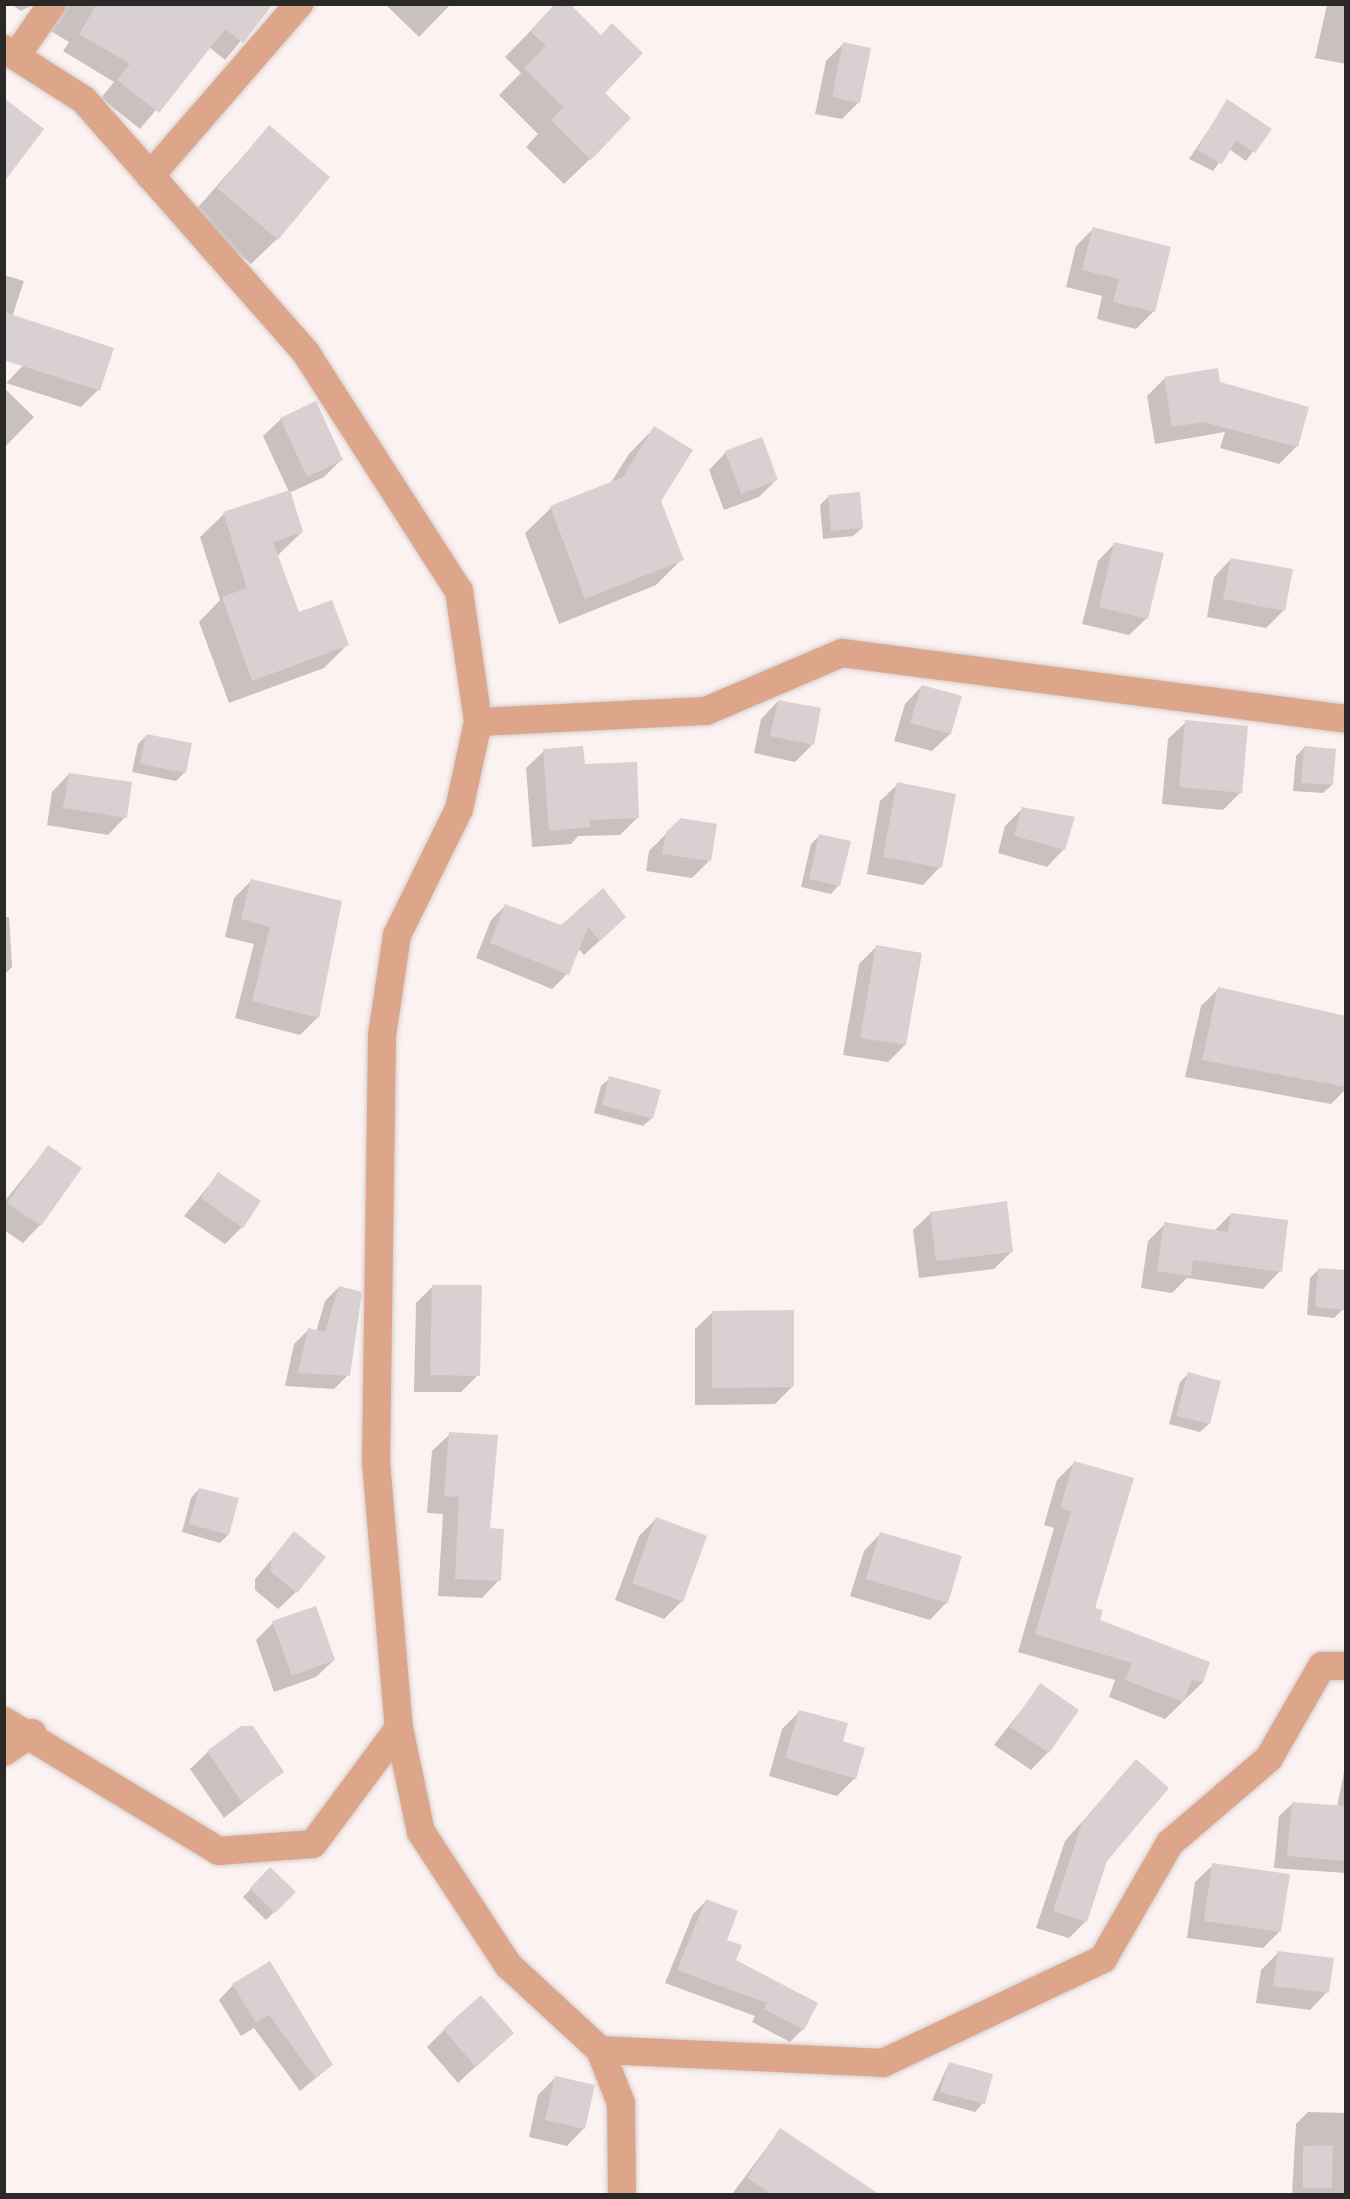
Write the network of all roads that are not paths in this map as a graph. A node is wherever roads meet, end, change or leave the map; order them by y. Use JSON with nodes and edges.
{"nodes":[{"id":1,"x":52,"y":4,"type":"edge"},
{"id":2,"x":299,"y":4,"type":"edge"},
{"id":3,"x":10,"y":53,"type":"edge"},
{"id":4,"x":150,"y":176,"type":"junction"},
{"id":5,"x":1346,"y":719,"type":"edge"},
{"id":6,"x":478,"y":722,"type":"junction"},
{"id":7,"x":1346,"y":1666,"type":"edge"},
{"id":8,"x":4,"y":1720,"type":"edge"},
{"id":9,"x":399,"y":1728,"type":"junction"},
{"id":10,"x":32,"y":1733,"type":"junction"},
{"id":11,"x":4,"y":1752,"type":"edge"},
{"id":12,"x":600,"y":2049,"type":"junction"},
{"id":13,"x":622,"y":2194,"type":"edge"}],
"edges":[{"from":1,"to":3,"type":"street"},
{"from":2,"to":4,"type":"street"},
{"from":3,"to":4,"type":"street"},
{"from":4,"to":6,"type":"street"},
{"from":5,"to":6,"type":"street"},
{"from":6,"to":9,"type":"street"},
{"from":7,"to":12,"type":"street"},
{"from":8,"to":10,"type":"street"},
{"from":9,"to":10,"type":"street"},
{"from":9,"to":12,"type":"street"},
{"from":10,"to":11,"type":"street"},
{"from":12,"to":13,"type":"street"}]}
